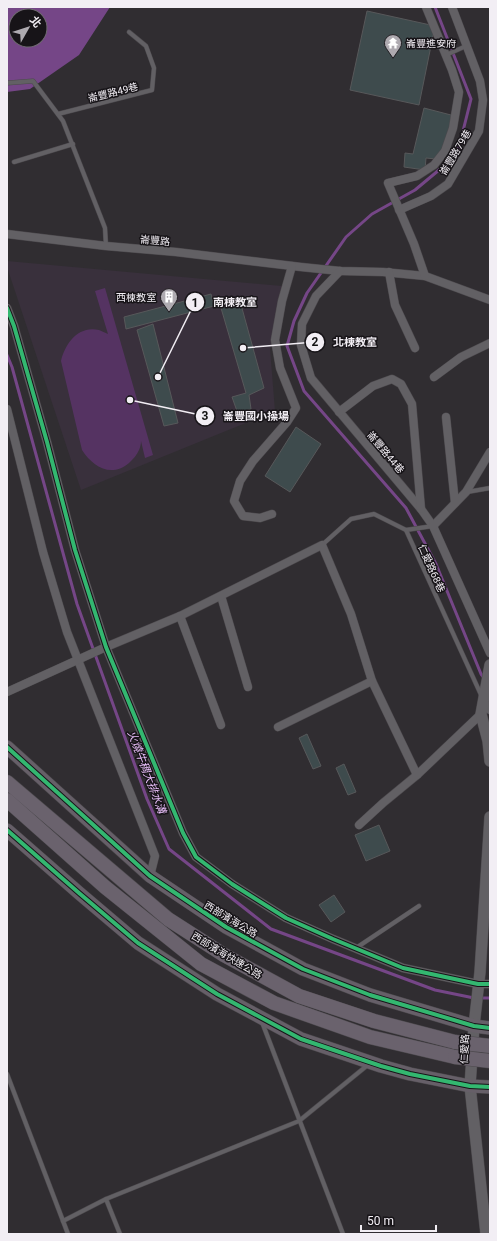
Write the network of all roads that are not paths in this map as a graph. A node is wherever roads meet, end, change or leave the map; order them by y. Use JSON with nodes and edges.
{"nodes":[{"id":1,"x":426,"y":7,"type":"edge"},
{"id":2,"x":452,"y":7,"type":"edge"},
{"id":3,"x":129,"y":32,"type":"dead end"},
{"id":4,"x":467,"y":46,"type":"junction"},
{"id":5,"x":446,"y":55,"type":"junction"},
{"id":6,"x":7,"y":83,"type":"edge"},
{"id":7,"x":58,"y":114,"type":"junction"},
{"id":8,"x":73,"y":144,"type":"junction"},
{"id":9,"x":14,"y":162,"type":"dead end"},
{"id":10,"x":399,"y":210,"type":"junction"},
{"id":11,"x":7,"y":234,"type":"edge"},
{"id":12,"x":106,"y":246,"type":"junction"},
{"id":13,"x":292,"y":266,"type":"junction"},
{"id":14,"x":336,"y":270,"type":"junction"},
{"id":15,"x":389,"y":272,"type":"junction"},
{"id":16,"x":425,"y":276,"type":"junction"},
{"id":17,"x":490,"y":300,"type":"edge"},
{"id":18,"x":7,"y":308,"type":"edge"},
{"id":19,"x":490,"y":344,"type":"edge"},
{"id":20,"x":415,"y":348,"type":"dead end"},
{"id":21,"x":434,"y":377,"type":"dead end"},
{"id":22,"x":7,"y":409,"type":"edge"},
{"id":23,"x":340,"y":412,"type":"junction"},
{"id":24,"x":446,"y":417,"type":"dead end"},
{"id":25,"x":490,"y":452,"type":"edge"},
{"id":26,"x":490,"y":488,"type":"edge"},
{"id":27,"x":466,"y":492,"type":"junction"},
{"id":28,"x":455,"y":504,"type":"junction"},
{"id":29,"x":421,"y":509,"type":"junction"},
{"id":30,"x":272,"y":514,"type":"dead end"},
{"id":31,"x":433,"y":526,"type":"junction"},
{"id":32,"x":406,"y":530,"type":"junction"},
{"id":33,"x":322,"y":545,"type":"junction"},
{"id":34,"x":221,"y":596,"type":"junction"},
{"id":35,"x":180,"y":616,"type":"junction"},
{"id":36,"x":106,"y":647,"type":"junction"},
{"id":37,"x":490,"y":653,"type":"edge"},
{"id":38,"x":78,"y":660,"type":"junction"},
{"id":39,"x":490,"y":665,"type":"edge"},
{"id":40,"x":372,"y":681,"type":"junction"},
{"id":41,"x":248,"y":687,"type":"dead end"},
{"id":42,"x":7,"y":692,"type":"edge"},
{"id":43,"x":485,"y":708,"type":"edge"},
{"id":44,"x":221,"y":725,"type":"dead end"},
{"id":45,"x":278,"y":727,"type":"dead end"},
{"id":46,"x":7,"y":747,"type":"edge"},
{"id":47,"x":490,"y":761,"type":"edge"},
{"id":48,"x":417,"y":775,"type":"junction"},
{"id":49,"x":7,"y":782,"type":"edge"},
{"id":50,"x":7,"y":800,"type":"edge"},
{"id":51,"x":490,"y":817,"type":"edge"},
{"id":52,"x":359,"y":825,"type":"dead end"},
{"id":53,"x":7,"y":830,"type":"edge"},
{"id":54,"x":150,"y":876,"type":"junction"},
{"id":55,"x":419,"y":906,"type":"dead end"},
{"id":56,"x":356,"y":949,"type":"junction"},
{"id":57,"x":478,"y":984,"type":"junction"},
{"id":58,"x":490,"y":984,"type":"edge"},
{"id":59,"x":260,"y":1016,"type":"junction"},
{"id":60,"x":483,"y":1025,"type":"edge"},
{"id":61,"x":490,"y":1046,"type":"edge"},
{"id":62,"x":490,"y":1061,"type":"edge"},
{"id":63,"x":371,"y":1063,"type":"junction"},
{"id":64,"x":7,"y":1074,"type":"edge"},
{"id":65,"x":470,"y":1086,"type":"junction"},
{"id":66,"x":490,"y":1088,"type":"edge"},
{"id":67,"x":490,"y":1093,"type":"edge"},
{"id":68,"x":299,"y":1120,"type":"junction"},
{"id":69,"x":106,"y":1199,"type":"junction"},
{"id":70,"x":63,"y":1221,"type":"junction"},
{"id":71,"x":68,"y":1234,"type":"edge"},
{"id":72,"x":120,"y":1234,"type":"edge"},
{"id":73,"x":343,"y":1234,"type":"edge"},
{"id":74,"x":486,"y":1234,"type":"edge"}],
"edges":[{"from":1,"to":5,"type":"street"},
{"from":2,"to":4,"type":"street","name":"崙豐路79巷"},
{"from":3,"to":7,"type":"lane","name":"崙豐路49巷"},
{"from":4,"to":5,"type":"lane"},
{"from":4,"to":10,"type":"street","name":"崙豐路79巷"},
{"from":5,"to":10,"type":"street"},
{"from":6,"to":7,"type":"lane"},
{"from":7,"to":8,"type":"lane"},
{"from":8,"to":9,"type":"lane"},
{"from":8,"to":12,"type":"lane"},
{"from":10,"to":16,"type":"street"},
{"from":11,"to":12,"type":"street","name":"崙豐路"},
{"from":12,"to":13,"type":"street","name":"崙豐路"},
{"from":13,"to":14,"type":"street","name":"崙豐路"},
{"from":13,"to":30,"type":"street"},
{"from":14,"to":15,"type":"street"},
{"from":14,"to":23,"type":"street","name":"崙豐路44巷"},
{"from":15,"to":16,"type":"street"},
{"from":15,"to":20,"type":"street"},
{"from":16,"to":17,"type":"street"},
{"from":18,"to":36,"type":"street"},
{"from":19,"to":21,"type":"street"},
{"from":22,"to":38,"type":"street"},
{"from":23,"to":29,"type":"street","name":"崙豐路44巷"},
{"from":23,"to":29,"type":"street"},
{"from":24,"to":28,"type":"street"},
{"from":25,"to":27,"type":"street"},
{"from":26,"to":27,"type":"lane"},
{"from":27,"to":28,"type":"street"},
{"from":28,"to":31,"type":"street"},
{"from":29,"to":31,"type":"street","name":"崙豐路44巷"},
{"from":31,"to":32,"type":"lane"},
{"from":31,"to":37,"type":"street","name":"崙豐路44巷"},
{"from":32,"to":33,"type":"lane"},
{"from":32,"to":43,"type":"lane","name":"仁愛路68巷"},
{"from":33,"to":34,"type":"street"},
{"from":33,"to":40,"type":"street"},
{"from":34,"to":35,"type":"street"},
{"from":34,"to":41,"type":"street"},
{"from":35,"to":36,"type":"street"},
{"from":35,"to":44,"type":"street"},
{"from":36,"to":38,"type":"street"},
{"from":36,"to":56,"type":"street"},
{"from":38,"to":42,"type":"street"},
{"from":38,"to":54,"type":"street"},
{"from":39,"to":43,"type":"street"},
{"from":40,"to":45,"type":"street"},
{"from":40,"to":48,"type":"street"},
{"from":43,"to":47,"type":"street"},
{"from":43,"to":48,"type":"street"},
{"from":46,"to":54,"type":"main road","name":"西部濱海公路"},
{"from":48,"to":52,"type":"street"},
{"from":49,"to":61,"type":"highway","name":"西部濱海快速公路","bridge":true},
{"from":50,"to":62,"type":"highway","name":"西部濱海快速公路","bridge":true},
{"from":51,"to":57,"type":"street","name":"仁愛路"},
{"from":53,"to":59,"type":"main road"},
{"from":54,"to":60,"type":"main road","name":"西部濱海公路"},
{"from":55,"to":56,"type":"lane"},
{"from":56,"to":57,"type":"street"},
{"from":57,"to":58,"type":"street"},
{"from":57,"to":60,"type":"street","name":"仁愛路"},
{"from":59,"to":63,"type":"main road"},
{"from":59,"to":68,"type":"lane"},
{"from":60,"to":65,"type":"street","name":"仁愛路"},
{"from":63,"to":65,"type":"main road"},
{"from":63,"to":68,"type":"lane"},
{"from":64,"to":70,"type":"lane"},
{"from":65,"to":66,"type":"main road"},
{"from":65,"to":67,"type":"lane"},
{"from":65,"to":74,"type":"street","name":"仁愛路"},
{"from":68,"to":69,"type":"lane"},
{"from":68,"to":73,"type":"lane"},
{"from":69,"to":70,"type":"lane"},
{"from":69,"to":72,"type":"lane"},
{"from":70,"to":71,"type":"lane"}]}
